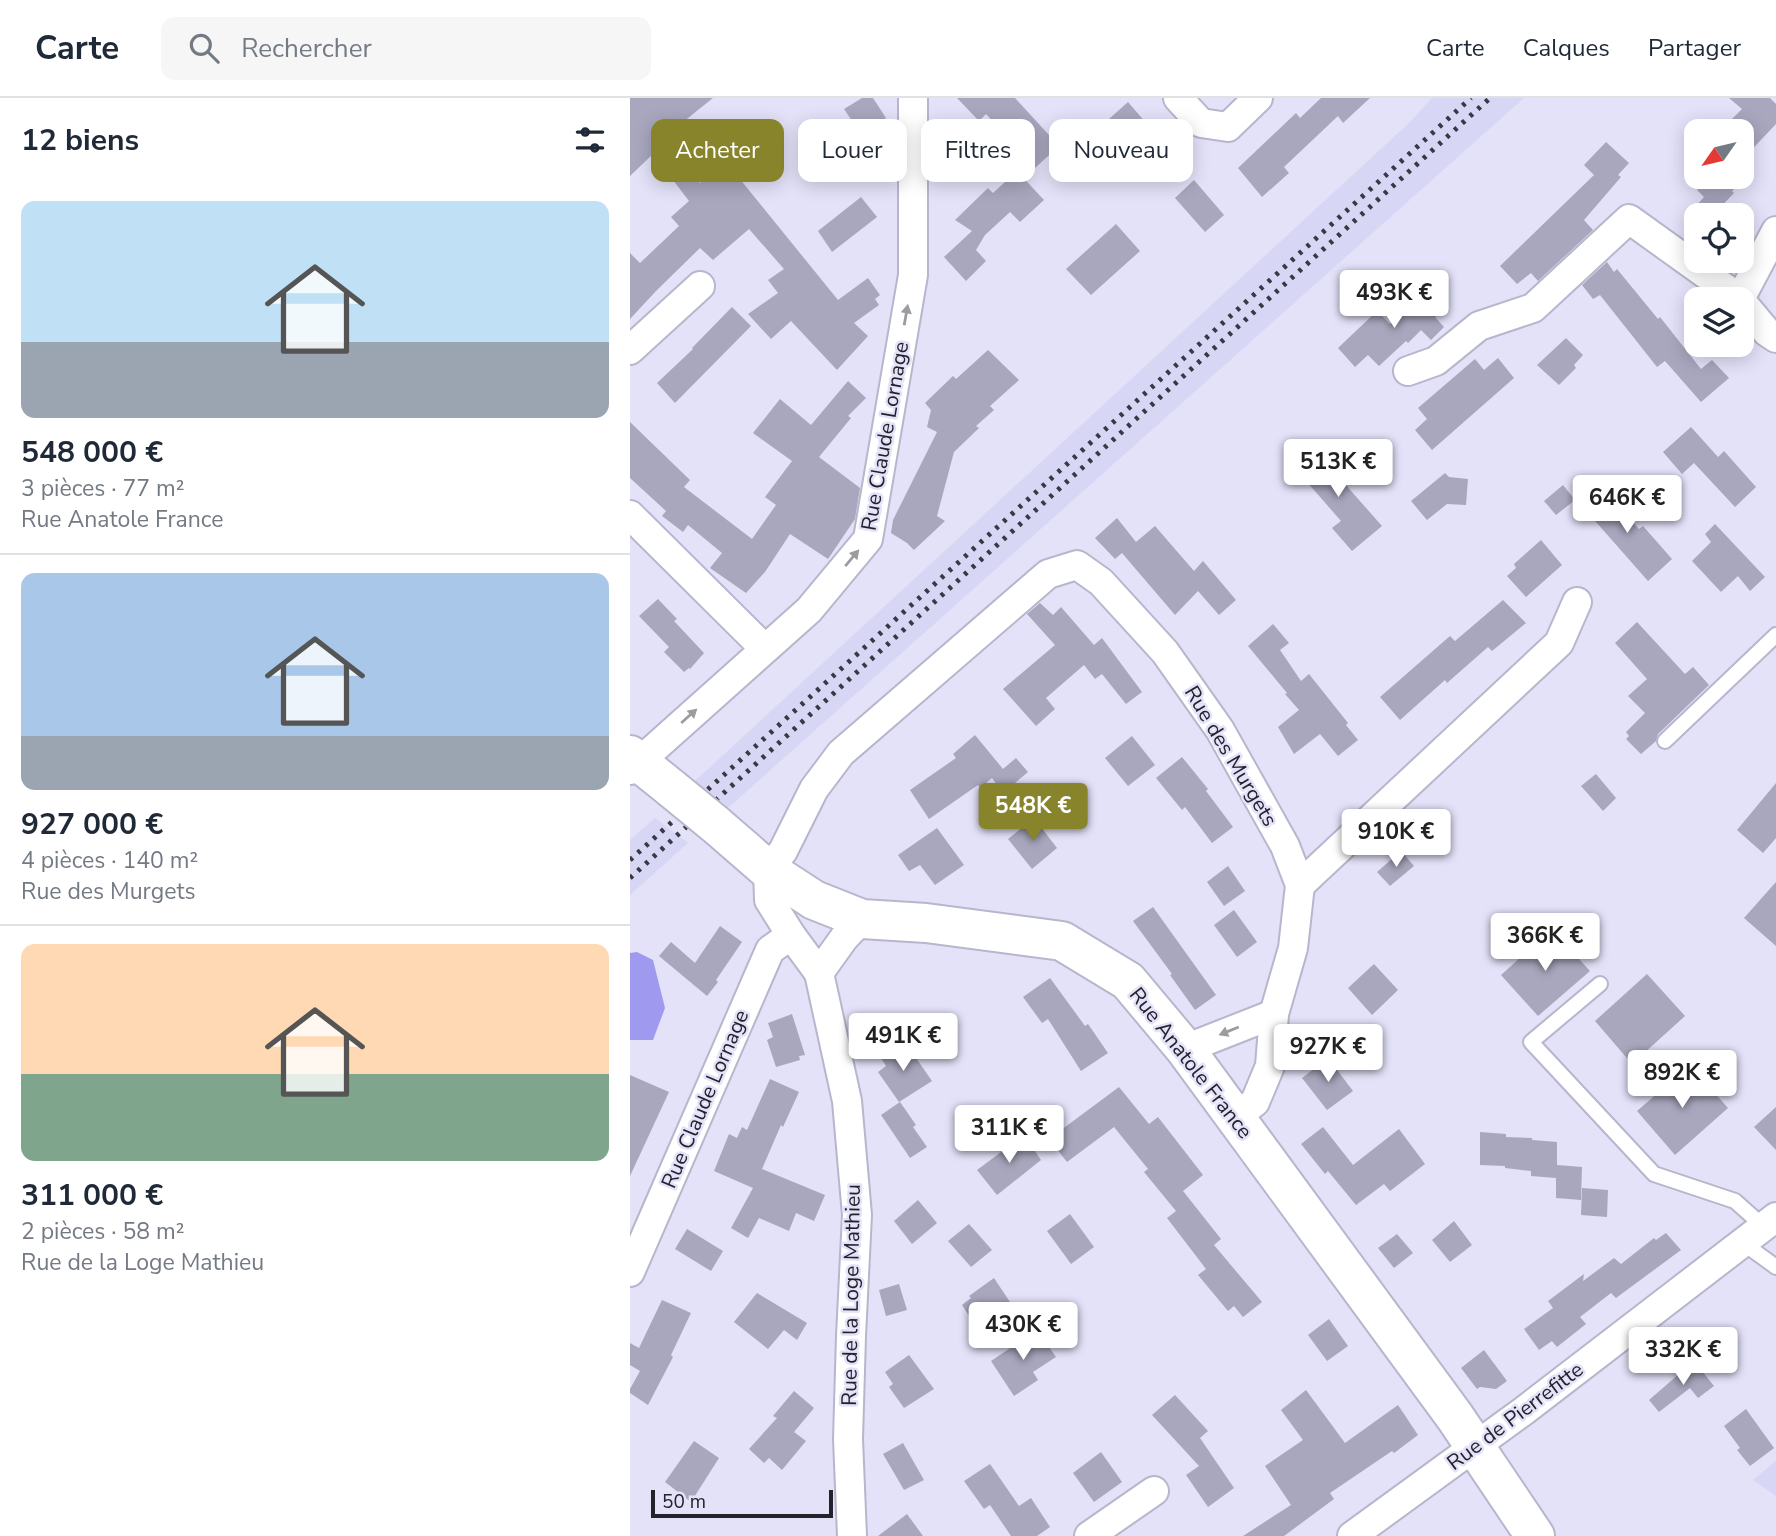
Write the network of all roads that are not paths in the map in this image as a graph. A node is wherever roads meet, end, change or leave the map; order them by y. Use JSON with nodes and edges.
{"nodes":[{"id":1,"x":913,"y":98,"type":"edge"},
{"id":2,"x":1178,"y":98,"type":"edge"},
{"id":3,"x":1258,"y":98,"type":"edge"},
{"id":4,"x":1776,"y":231,"type":"edge"},
{"id":5,"x":700,"y":286,"type":"dead end"},
{"id":6,"x":1722,"y":287,"type":"edge"},
{"id":7,"x":1747,"y":287,"type":"edge"},
{"id":8,"x":1754,"y":316,"type":"edge"},
{"id":9,"x":1776,"y":338,"type":"edge"},
{"id":10,"x":630,"y":350,"type":"edge"},
{"id":11,"x":1408,"y":371,"type":"dead end"},
{"id":12,"x":630,"y":514,"type":"edge"},
{"id":13,"x":1577,"y":602,"type":"dead end"},
{"id":14,"x":1776,"y":635,"type":"edge"},
{"id":15,"x":764,"y":648,"type":"junction"},
{"id":16,"x":1665,"y":741,"type":"dead end"},
{"id":17,"x":633,"y":762,"type":"edge"},
{"id":18,"x":768,"y":870,"type":"junction"},
{"id":19,"x":1300,"y":885,"type":"junction"},
{"id":20,"x":862,"y":919,"type":"junction"},
{"id":21,"x":791,"y":935,"type":"junction"},
{"id":22,"x":819,"y":974,"type":"junction"},
{"id":23,"x":1600,"y":984,"type":"dead end"},
{"id":24,"x":1274,"y":1014,"type":"junction"},
{"id":25,"x":1185,"y":1049,"type":"junction"},
{"id":26,"x":1234,"y":1118,"type":"junction"},
{"id":27,"x":1761,"y":1228,"type":"edge"},
{"id":28,"x":1776,"y":1268,"type":"edge"},
{"id":29,"x":630,"y":1272,"type":"edge"},
{"id":30,"x":1476,"y":1446,"type":"junction"},
{"id":31,"x":1154,"y":1492,"type":"dead end"},
{"id":32,"x":852,"y":1536,"type":"edge"},
{"id":33,"x":1089,"y":1536,"type":"edge"},
{"id":34,"x":1352,"y":1536,"type":"edge"},
{"id":35,"x":1535,"y":1536,"type":"edge"}],
"edges":[{"from":15,"to":1,"type":"street","name":"Rue Claude Lornage","one_way":true},
{"from":2,"to":3,"type":"street"},
{"from":4,"to":7,"type":"street"},
{"from":5,"to":10,"type":"street"},
{"from":6,"to":11,"type":"street"},
{"from":8,"to":9,"type":"street"},
{"from":12,"to":15,"type":"street"},
{"from":13,"to":19,"type":"street"},
{"from":14,"to":16,"type":"lane"},
{"from":17,"to":15,"type":"street","name":"Rue Claude Lornage","one_way":true},
{"from":17,"to":18,"type":"street","name":"Rue Anatole France","bridge":true},
{"from":18,"to":19,"type":"street","name":"Rue des Murgets"},
{"from":18,"to":20,"type":"street","name":"Rue Anatole France"},
{"from":18,"to":21,"type":"street","name":"Rue de la Loge Mathieu"},
{"from":19,"to":24,"type":"street","name":"Rue des Murgets"},
{"from":20,"to":22,"type":"street"},
{"from":20,"to":25,"type":"street","name":"Rue Anatole France"},
{"from":21,"to":22,"type":"street","name":"Rue de la Loge Mathieu"},
{"from":21,"to":29,"type":"street","name":"Rue Claude Lornage"},
{"from":22,"to":32,"type":"street","name":"Rue de la Loge Mathieu"},
{"from":23,"to":27,"type":"lane"},
{"from":24,"to":25,"type":"street","one_way":true},
{"from":24,"to":26,"type":"street","name":"Rue des Murgets"},
{"from":25,"to":26,"type":"street","name":"Rue Anatole France"},
{"from":26,"to":30,"type":"street","name":"Rue Anatole France"},
{"from":27,"to":28,"type":"lane"},
{"from":27,"to":30,"type":"street","name":"Rue de Pierrefitte"},
{"from":30,"to":34,"type":"street","name":"Rue de Pierrefitte"},
{"from":30,"to":35,"type":"street","name":"Rue Anatole France"},
{"from":31,"to":33,"type":"street"}]}
